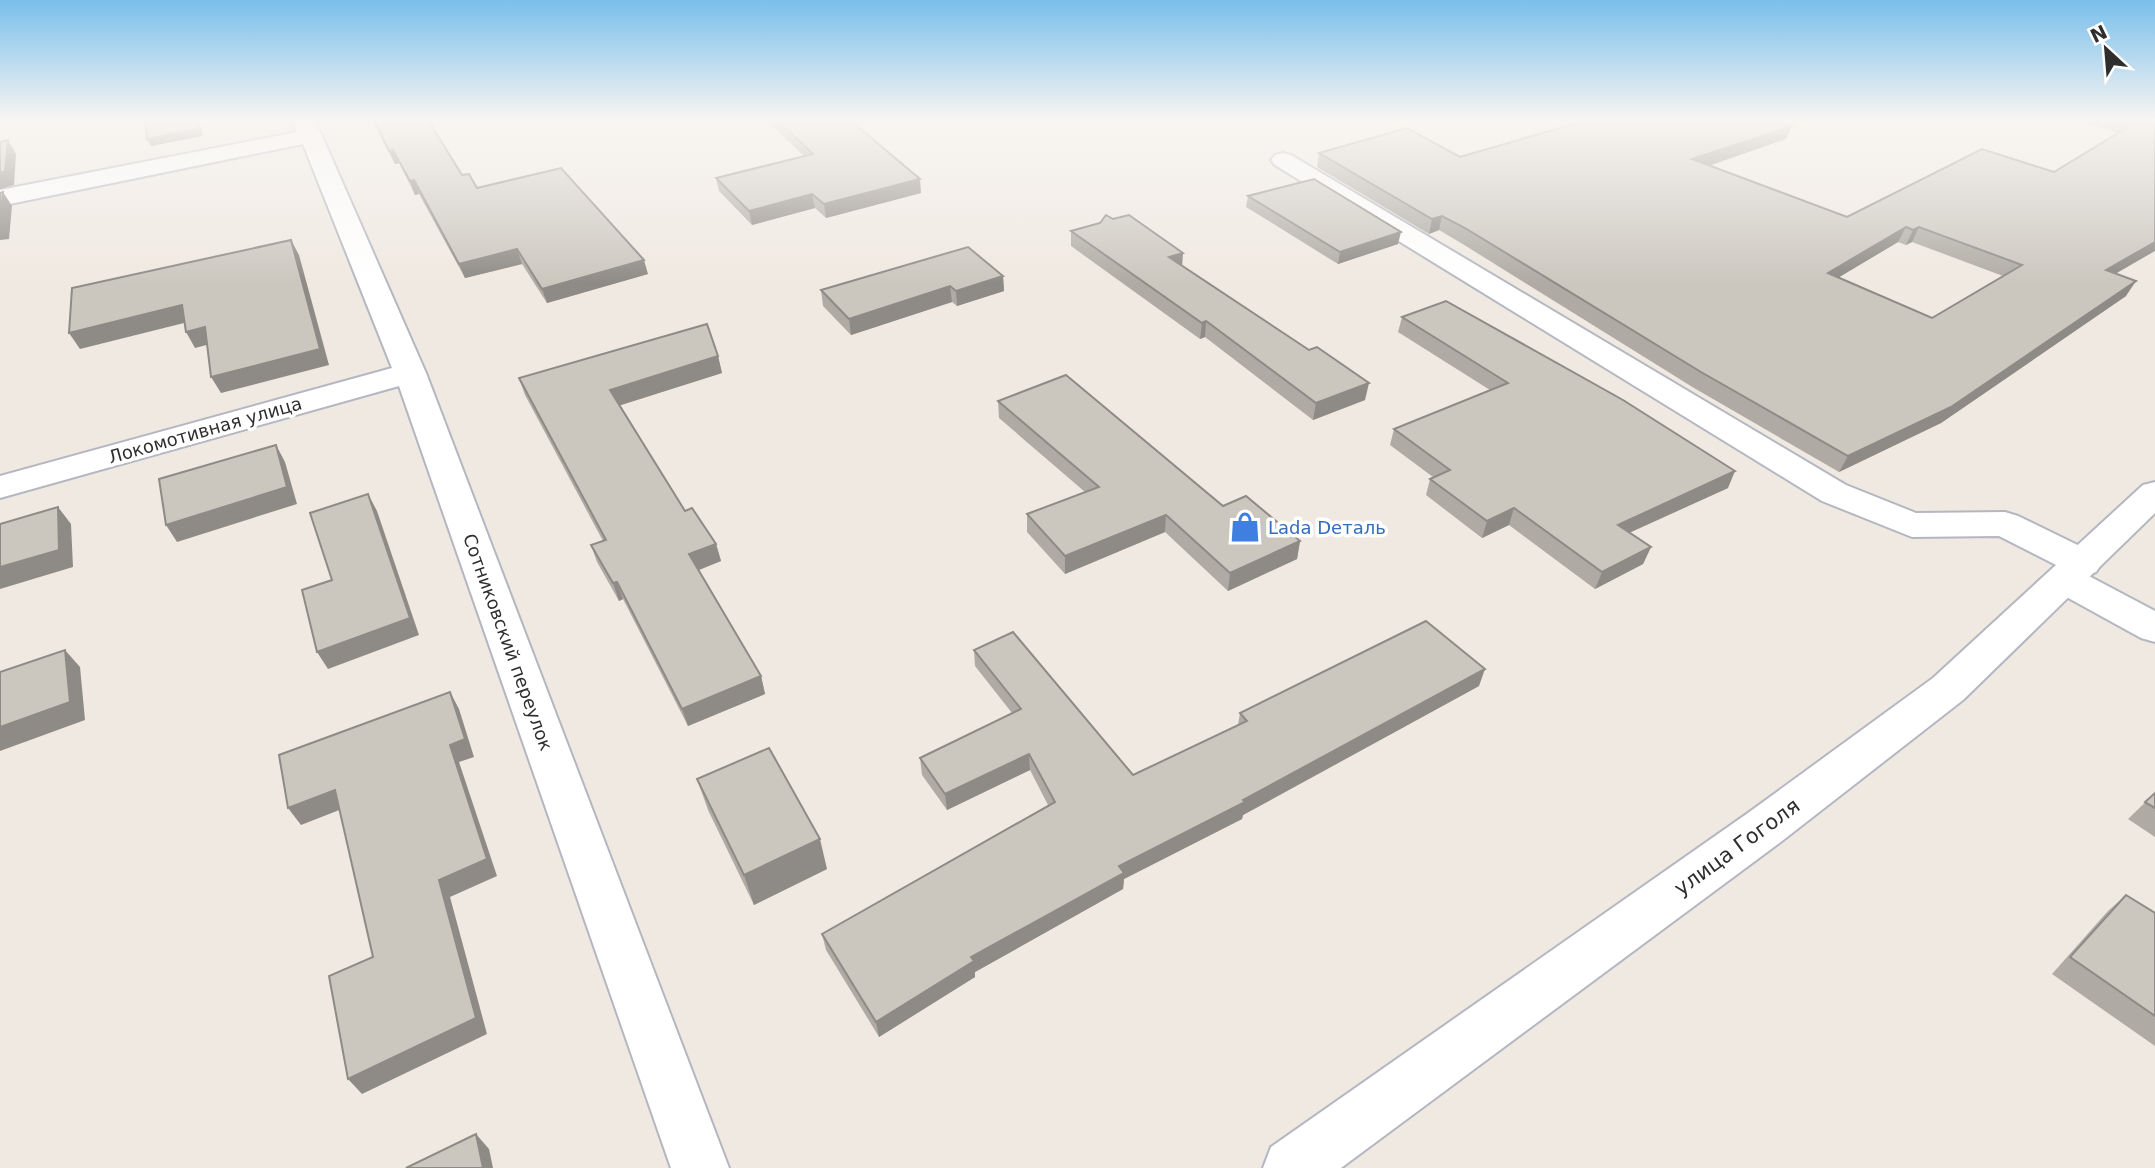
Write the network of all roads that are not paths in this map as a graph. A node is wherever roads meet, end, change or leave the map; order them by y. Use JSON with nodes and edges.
{"nodes":[{"id":1,"x":103,"y":175,"type":"edge"},
{"id":2,"x":327,"y":175,"type":"edge"},
{"id":3,"x":1307,"y":175,"type":"edge"},
{"id":4,"x":0,"y":198,"type":"edge"},
{"id":5,"x":410,"y":373,"type":"junction"},
{"id":6,"x":0,"y":487,"type":"edge"},
{"id":7,"x":2155,"y":493,"type":"edge"},
{"id":8,"x":2075,"y":572,"type":"junction"},
{"id":9,"x":2155,"y":628,"type":"edge"},
{"id":10,"x":700,"y":1168,"type":"edge"},
{"id":11,"x":1292,"y":1168,"type":"edge"}],
"edges":[{"from":1,"to":4,"type":"street"},
{"from":2,"to":5,"type":"street","name":"Сотниковский переулок"},
{"from":3,"to":8,"type":"street"},
{"from":5,"to":6,"type":"street","name":"Локомотивная улица"},
{"from":5,"to":10,"type":"street","name":"Сотниковский переулок"},
{"from":7,"to":8,"type":"street","name":"улица Гоголя"},
{"from":8,"to":9,"type":"street"},
{"from":8,"to":11,"type":"street","name":"улица Гоголя"}]}
